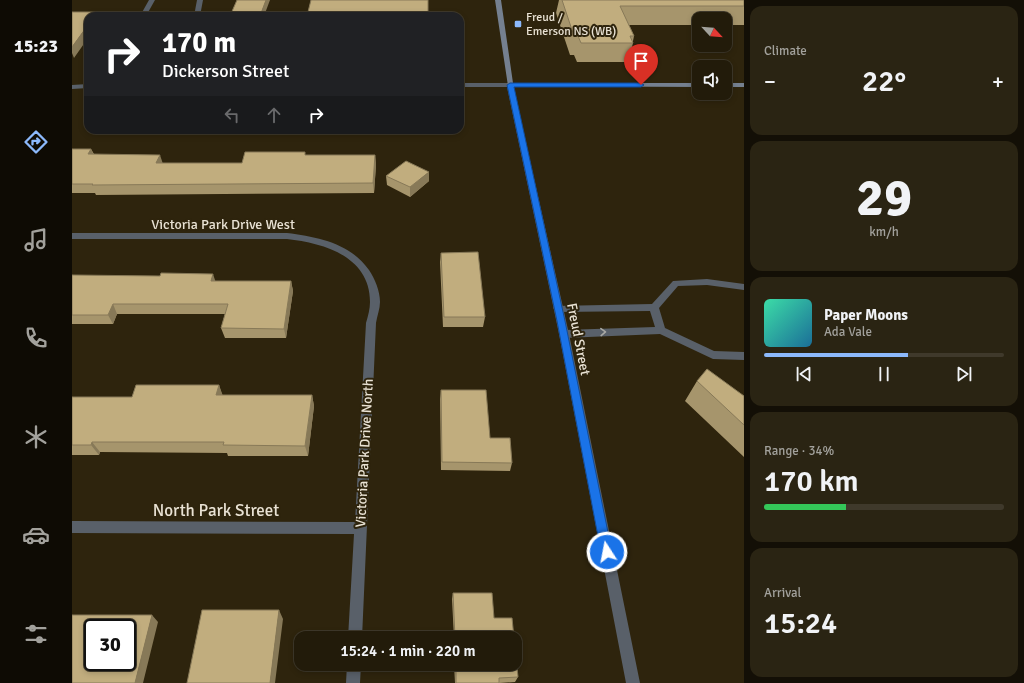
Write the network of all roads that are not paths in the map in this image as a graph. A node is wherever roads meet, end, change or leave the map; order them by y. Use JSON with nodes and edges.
{"nodes":[{"id":1,"x":152,"y":0,"type":"edge"},
{"id":2,"x":200,"y":0,"type":"edge"},
{"id":3,"x":498,"y":0,"type":"edge"},
{"id":4,"x":144,"y":12,"type":"edge"},
{"id":5,"x":198,"y":12,"type":"edge"},
{"id":6,"x":464,"y":85,"type":"edge"},
{"id":7,"x":510,"y":85,"type":"junction"},
{"id":8,"x":692,"y":85,"type":"edge"},
{"id":9,"x":732,"y":85,"type":"edge"},
{"id":10,"x":744,"y":85,"type":"edge"},
{"id":11,"x":84,"y":86,"type":"edge"},
{"id":12,"x":72,"y":87,"type":"edge"},
{"id":13,"x":72,"y":236,"type":"edge"},
{"id":14,"x":364,"y":270,"type":"joint"},
{"id":15,"x":744,"y":287,"type":"edge"},
{"id":16,"x":654,"y":307,"type":"junction"},
{"id":17,"x":558,"y":308,"type":"junction"},
{"id":18,"x":661,"y":330,"type":"junction"},
{"id":19,"x":564,"y":334,"type":"junction"},
{"id":20,"x":744,"y":356,"type":"edge"},
{"id":21,"x":72,"y":526,"type":"edge"},
{"id":22,"x":360,"y":528,"type":"junction"},
{"id":23,"x":355,"y":631,"type":"edge"},
{"id":24,"x":353,"y":671,"type":"edge"},
{"id":25,"x":352,"y":683,"type":"edge"},
{"id":26,"x":633,"y":683,"type":"edge"}],
"edges":[{"from":1,"to":4,"type":"street"},
{"from":2,"to":5,"type":"street"},
{"from":3,"to":7,"type":"street","name":"Freud Street"},
{"from":6,"to":7,"type":"street"},
{"from":7,"to":8,"type":"street"},
{"from":7,"to":17,"type":"street","name":"Freud Street"},
{"from":9,"to":10,"type":"street"},
{"from":11,"to":12,"type":"street"},
{"from":13,"to":14,"type":"street","name":"Victoria Park Drive West"},
{"from":14,"to":22,"type":"street","name":"Victoria Park Drive North"},
{"from":15,"to":16,"type":"street"},
{"from":16,"to":17,"type":"street"},
{"from":16,"to":18,"type":"street"},
{"from":17,"to":19,"type":"street","name":"Freud Street"},
{"from":19,"to":18,"type":"street","one_way":true},
{"from":18,"to":20,"type":"street"},
{"from":19,"to":26,"type":"street","name":"Freud Street"},
{"from":21,"to":22,"type":"street","name":"North Park Street"},
{"from":22,"to":23,"type":"street","name":"Victoria Park Drive North"},
{"from":24,"to":25,"type":"street"}]}
